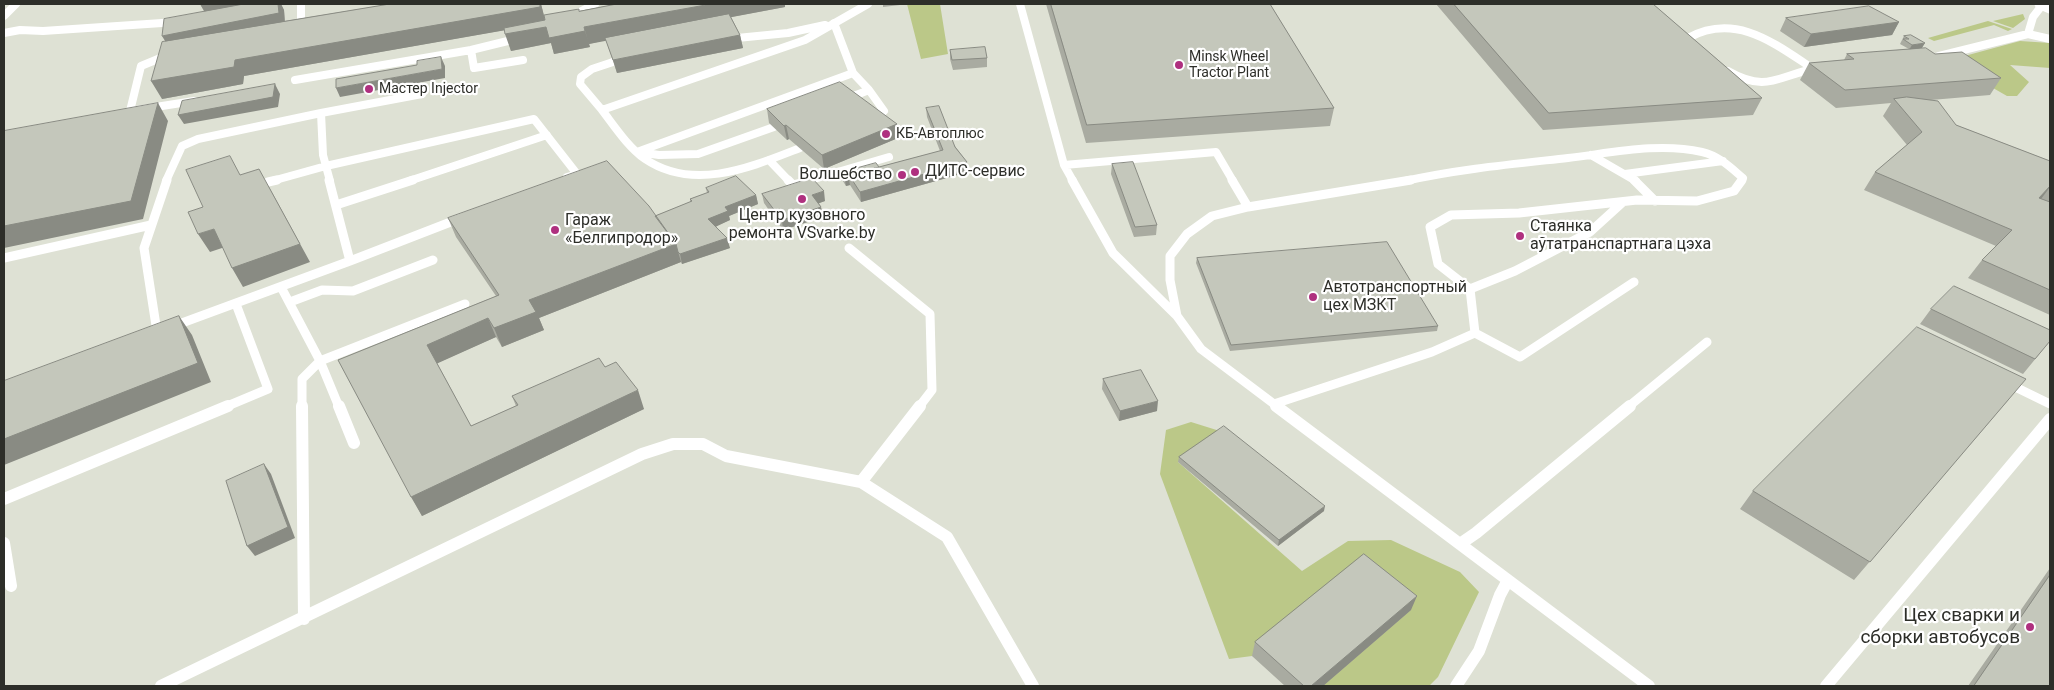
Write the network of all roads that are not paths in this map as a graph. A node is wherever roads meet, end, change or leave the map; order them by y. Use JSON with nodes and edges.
{"nodes":[{"id":1,"x":16,"y":4,"type":"edge"},
{"id":2,"x":301,"y":4,"type":"edge"},
{"id":3,"x":595,"y":4,"type":"edge"},
{"id":4,"x":868,"y":4,"type":"edge"},
{"id":5,"x":1020,"y":4,"type":"edge"},
{"id":6,"x":2043,"y":4,"type":"edge"},
{"id":7,"x":2050,"y":8,"type":"edge"},
{"id":8,"x":4,"y":16,"type":"edge"},
{"id":9,"x":562,"y":21,"type":"edge"},
{"id":10,"x":182,"y":22,"type":"edge"},
{"id":11,"x":834,"y":23,"type":"junction"},
{"id":12,"x":311,"y":30,"type":"edge"},
{"id":13,"x":301,"y":31,"type":"junction"},
{"id":14,"x":4,"y":32,"type":"edge"},
{"id":15,"x":292,"y":33,"type":"edge"},
{"id":16,"x":2028,"y":34,"type":"junction"},
{"id":17,"x":528,"y":36,"type":"edge"},
{"id":18,"x":2050,"y":39,"type":"edge"},
{"id":19,"x":739,"y":41,"type":"edge"},
{"id":20,"x":471,"y":50,"type":"junction"},
{"id":21,"x":1700,"y":51,"type":"edge"},
{"id":22,"x":175,"y":54,"type":"edge"},
{"id":23,"x":1928,"y":57,"type":"edge"},
{"id":24,"x":522,"y":60,"type":"dead end"},
{"id":25,"x":614,"y":65,"type":"edge"},
{"id":26,"x":1722,"y":67,"type":"edge"},
{"id":27,"x":1812,"y":68,"type":"junction"},
{"id":28,"x":1822,"y":68,"type":"edge"},
{"id":29,"x":853,"y":73,"type":"junction"},
{"id":30,"x":295,"y":80,"type":"dead end"},
{"id":31,"x":869,"y":90,"type":"junction"},
{"id":32,"x":422,"y":94,"type":"dead end"},
{"id":33,"x":846,"y":99,"type":"edge"},
{"id":34,"x":198,"y":100,"type":"edge"},
{"id":35,"x":602,"y":110,"type":"junction"},
{"id":36,"x":321,"y":113,"type":"junction"},
{"id":37,"x":873,"y":118,"type":"edge"},
{"id":38,"x":774,"y":127,"type":"edge"},
{"id":39,"x":547,"y":135,"type":"junction"},
{"id":40,"x":800,"y":148,"type":"edge"},
{"id":41,"x":638,"y":152,"type":"junction"},
{"id":42,"x":1591,"y":155,"type":"junction"},
{"id":43,"x":889,"y":157,"type":"dead end"},
{"id":44,"x":769,"y":160,"type":"junction"},
{"id":45,"x":1724,"y":161,"type":"junction"},
{"id":46,"x":1064,"y":165,"type":"junction"},
{"id":47,"x":326,"y":166,"type":"junction"},
{"id":48,"x":1625,"y":174,"type":"junction"},
{"id":49,"x":559,"y":181,"type":"edge"},
{"id":50,"x":268,"y":182,"type":"edge"},
{"id":51,"x":1655,"y":201,"type":"junction"},
{"id":52,"x":1623,"y":202,"type":"junction"},
{"id":53,"x":336,"y":205,"type":"junction"},
{"id":54,"x":1248,"y":207,"type":"junction"},
{"id":55,"x":468,"y":216,"type":"edge"},
{"id":56,"x":151,"y":225,"type":"junction"},
{"id":57,"x":849,"y":248,"type":"dead end"},
{"id":58,"x":4,"y":258,"type":"edge"},
{"id":59,"x":433,"y":260,"type":"dead end"},
{"id":60,"x":350,"y":261,"type":"junction"},
{"id":61,"x":1634,"y":282,"type":"dead end"},
{"id":62,"x":280,"y":287,"type":"junction"},
{"id":63,"x":1470,"y":289,"type":"junction"},
{"id":64,"x":290,"y":302,"type":"junction"},
{"id":65,"x":236,"y":304,"type":"junction"},
{"id":66,"x":465,"y":304,"type":"dead end"},
{"id":67,"x":1177,"y":316,"type":"junction"},
{"id":68,"x":1475,"y":333,"type":"junction"},
{"id":69,"x":1708,"y":342,"type":"dead end"},
{"id":70,"x":320,"y":362,"type":"junction"},
{"id":71,"x":2000,"y":380,"type":"edge"},
{"id":72,"x":1274,"y":404,"type":"junction"},
{"id":73,"x":2050,"y":404,"type":"edge"},
{"id":74,"x":2050,"y":419,"type":"edge"},
{"id":75,"x":354,"y":443,"type":"dead end"},
{"id":76,"x":861,"y":482,"type":"junction"},
{"id":77,"x":4,"y":499,"type":"edge"},
{"id":78,"x":4,"y":543,"type":"edge"},
{"id":79,"x":1460,"y":544,"type":"junction"},
{"id":80,"x":1508,"y":580,"type":"junction"},
{"id":81,"x":11,"y":586,"type":"dead end"},
{"id":82,"x":304,"y":618,"type":"junction"},
{"id":83,"x":160,"y":686,"type":"edge"},
{"id":84,"x":1033,"y":686,"type":"edge"},
{"id":85,"x":1456,"y":686,"type":"edge"},
{"id":86,"x":1649,"y":686,"type":"edge"},
{"id":87,"x":1826,"y":686,"type":"edge"}],
"edges":[{"from":1,"to":8,"type":"lane"},
{"from":2,"to":13,"type":"lane"},
{"from":3,"to":9,"type":"lane"},
{"from":4,"to":11,"type":"lane"},
{"from":5,"to":46,"type":"lane"},
{"from":6,"to":7,"type":"main road"},
{"from":6,"to":16,"type":"lane"},
{"from":10,"to":14,"type":"lane"},
{"from":11,"to":19,"type":"lane"},
{"from":11,"to":29,"type":"lane"},
{"from":11,"to":35,"type":"lane"},
{"from":12,"to":13,"type":"lane"},
{"from":13,"to":15,"type":"lane"},
{"from":16,"to":18,"type":"lane"},
{"from":16,"to":23,"type":"lane"},
{"from":17,"to":20,"type":"lane"},
{"from":20,"to":24,"type":"lane"},
{"from":20,"to":30,"type":"lane"},
{"from":21,"to":27,"type":"lane"},
{"from":22,"to":34,"type":"lane"},
{"from":25,"to":35,"type":"lane"},
{"from":26,"to":27,"type":"lane"},
{"from":27,"to":28,"type":"lane"},
{"from":29,"to":31,"type":"lane"},
{"from":29,"to":41,"type":"lane"},
{"from":31,"to":33,"type":"lane"},
{"from":31,"to":37,"type":"lane"},
{"from":32,"to":36,"type":"lane"},
{"from":35,"to":41,"type":"lane"},
{"from":36,"to":47,"type":"lane"},
{"from":36,"to":56,"type":"lane"},
{"from":38,"to":41,"type":"lane"},
{"from":39,"to":47,"type":"lane"},
{"from":39,"to":49,"type":"lane"},
{"from":39,"to":53,"type":"lane"},
{"from":40,"to":44,"type":"lane"},
{"from":41,"to":44,"type":"lane"},
{"from":42,"to":45,"type":"lane"},
{"from":42,"to":48,"type":"lane"},
{"from":42,"to":54,"type":"lane"},
{"from":43,"to":44,"type":"lane"},
{"from":45,"to":48,"type":"lane"},
{"from":45,"to":51,"type":"lane"},
{"from":46,"to":54,"type":"lane"},
{"from":46,"to":67,"type":"lane"},
{"from":47,"to":50,"type":"lane"},
{"from":47,"to":53,"type":"lane"},
{"from":48,"to":51,"type":"lane"},
{"from":51,"to":52,"type":"lane"},
{"from":52,"to":63,"type":"lane"},
{"from":52,"to":63,"type":"lane"},
{"from":53,"to":60,"type":"lane"},
{"from":54,"to":67,"type":"lane"},
{"from":55,"to":60,"type":"lane"},
{"from":56,"to":58,"type":"lane"},
{"from":56,"to":65,"type":"lane"},
{"from":57,"to":76,"type":"lane"},
{"from":59,"to":64,"type":"lane"},
{"from":60,"to":62,"type":"lane"},
{"from":61,"to":68,"type":"lane"},
{"from":62,"to":64,"type":"lane"},
{"from":62,"to":65,"type":"lane"},
{"from":63,"to":68,"type":"lane"},
{"from":64,"to":70,"type":"lane"},
{"from":65,"to":77,"type":"lane"},
{"from":66,"to":70,"type":"lane"},
{"from":67,"to":72,"type":"lane"},
{"from":68,"to":72,"type":"lane"},
{"from":69,"to":79,"type":"lane"},
{"from":70,"to":75,"type":"lane"},
{"from":70,"to":82,"type":"lane"},
{"from":71,"to":73,"type":"lane"},
{"from":72,"to":79,"type":"lane"},
{"from":74,"to":87,"type":"lane"},
{"from":76,"to":82,"type":"lane"},
{"from":76,"to":84,"type":"lane"},
{"from":78,"to":81,"type":"lane"},
{"from":79,"to":80,"type":"lane"},
{"from":80,"to":85,"type":"lane"},
{"from":80,"to":86,"type":"lane"},
{"from":82,"to":83,"type":"lane"}]}
